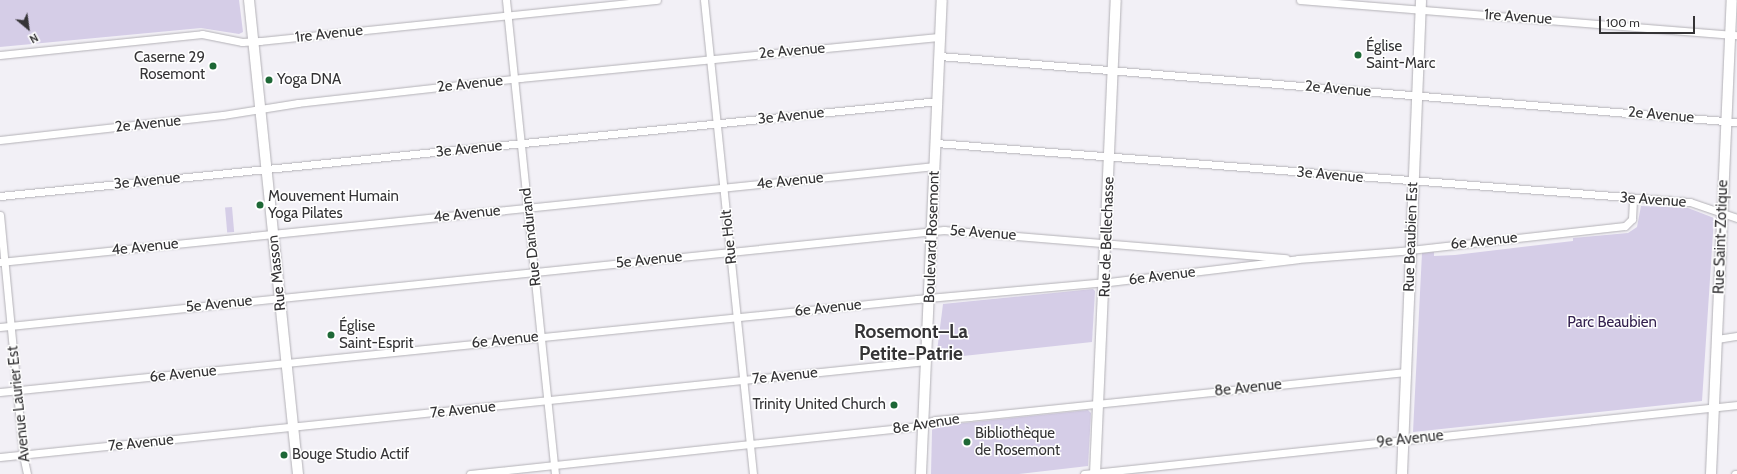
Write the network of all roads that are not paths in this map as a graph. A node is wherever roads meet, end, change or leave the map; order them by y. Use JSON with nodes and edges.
{"nodes":[{"id":1,"x":249,"y":0,"type":"edge"},
{"id":2,"x":506,"y":0,"type":"edge"},
{"id":3,"x":657,"y":0,"type":"edge"},
{"id":4,"x":704,"y":0,"type":"edge"},
{"id":5,"x":942,"y":0,"type":"edge"},
{"id":6,"x":1116,"y":0,"type":"edge"},
{"id":7,"x":1300,"y":0,"type":"edge"},
{"id":8,"x":1732,"y":0,"type":"edge"},
{"id":9,"x":1421,"y":5,"type":"edge"},
{"id":10,"x":508,"y":15,"type":"junction"},
{"id":11,"x":1734,"y":35,"type":"edge"},
{"id":12,"x":940,"y":37,"type":"junction"},
{"id":13,"x":253,"y":42,"type":"junction"},
{"id":14,"x":0,"y":54,"type":"edge"},
{"id":15,"x":939,"y":56,"type":"junction"},
{"id":16,"x":710,"y":58,"type":"junction"},
{"id":17,"x":1113,"y":71,"type":"junction"},
{"id":18,"x":516,"y":79,"type":"junction"},
{"id":19,"x":1417,"y":96,"type":"junction"},
{"id":20,"x":938,"y":102,"type":"junction"},
{"id":21,"x":260,"y":108,"type":"junction"},
{"id":22,"x":1726,"y":121,"type":"junction"},
{"id":23,"x":1737,"y":122,"type":"edge"},
{"id":24,"x":717,"y":123,"type":"junction"},
{"id":25,"x":0,"y":140,"type":"edge"},
{"id":26,"x":936,"y":143,"type":"junction"},
{"id":27,"x":521,"y":144,"type":"junction"},
{"id":28,"x":1110,"y":157,"type":"junction"},
{"id":29,"x":935,"y":166,"type":"junction"},
{"id":30,"x":266,"y":169,"type":"junction"},
{"id":31,"x":1413,"y":182,"type":"junction"},
{"id":32,"x":724,"y":188,"type":"junction"},
{"id":33,"x":0,"y":196,"type":"edge"},
{"id":34,"x":1633,"y":199,"type":"junction"},
{"id":35,"x":528,"y":208,"type":"junction"},
{"id":36,"x":1723,"y":214,"type":"junction"},
{"id":37,"x":0,"y":215,"type":"edge"},
{"id":38,"x":1737,"y":218,"type":"edge"},
{"id":39,"x":932,"y":231,"type":"junction"},
{"id":40,"x":273,"y":235,"type":"junction"},
{"id":41,"x":1107,"y":243,"type":"junction"},
{"id":42,"x":1411,"y":249,"type":"junction"},
{"id":43,"x":730,"y":252,"type":"junction"},
{"id":44,"x":1298,"y":259,"type":"junction"},
{"id":45,"x":2,"y":262,"type":"edge"},
{"id":46,"x":534,"y":272,"type":"junction"},
{"id":47,"x":1105,"y":283,"type":"junction"},
{"id":48,"x":280,"y":298,"type":"junction"},
{"id":49,"x":930,"y":298,"type":"junction"},
{"id":50,"x":737,"y":317,"type":"junction"},
{"id":51,"x":11,"y":326,"type":"junction"},
{"id":52,"x":0,"y":327,"type":"edge"},
{"id":53,"x":541,"y":336,"type":"junction"},
{"id":54,"x":1737,"y":336,"type":"edge"},
{"id":55,"x":1717,"y":339,"type":"junction"},
{"id":56,"x":926,"y":361,"type":"junction"},
{"id":57,"x":286,"y":363,"type":"junction"},
{"id":58,"x":1405,"y":372,"type":"junction"},
{"id":59,"x":743,"y":380,"type":"junction"},
{"id":60,"x":17,"y":390,"type":"junction"},
{"id":61,"x":0,"y":392,"type":"edge"},
{"id":62,"x":547,"y":401,"type":"junction"},
{"id":63,"x":1098,"y":404,"type":"junction"},
{"id":64,"x":1737,"y":405,"type":"edge"},
{"id":65,"x":1714,"y":408,"type":"junction"},
{"id":66,"x":924,"y":424,"type":"junction"},
{"id":67,"x":293,"y":427,"type":"junction"},
{"id":68,"x":1404,"y":440,"type":"junction"},
{"id":69,"x":750,"y":444,"type":"junction"},
{"id":70,"x":23,"y":455,"type":"junction"},
{"id":71,"x":0,"y":457,"type":"edge"},
{"id":72,"x":554,"y":466,"type":"junction"},
{"id":73,"x":1095,"y":473,"type":"edge"},
{"id":74,"x":27,"y":474,"type":"edge"},
{"id":75,"x":298,"y":474,"type":"edge"},
{"id":76,"x":470,"y":474,"type":"edge"},
{"id":77,"x":555,"y":474,"type":"edge"},
{"id":78,"x":752,"y":474,"type":"edge"},
{"id":79,"x":921,"y":474,"type":"edge"},
{"id":80,"x":1084,"y":474,"type":"edge"},
{"id":81,"x":1402,"y":474,"type":"edge"},
{"id":82,"x":1711,"y":474,"type":"edge"}],
"edges":[{"from":1,"to":13,"type":"street","name":"Rue Masson"},
{"from":2,"to":10,"type":"street","name":"Rue Dandurand"},
{"from":3,"to":10,"type":"street","name":"1re Avenue"},
{"from":4,"to":16,"type":"street","name":"Rue Holt"},
{"from":5,"to":12,"type":"street","name":"Boulevard Rosemont"},
{"from":6,"to":17,"type":"street","name":"Rue de Bellechasse"},
{"from":7,"to":9,"type":"street","name":"1re Avenue"},
{"from":8,"to":11,"type":"street","name":"Rue Saint-Zotique"},
{"from":9,"to":11,"type":"street","name":"1re Avenue"},
{"from":9,"to":19,"type":"street","name":"Rue Beaubien Est"},
{"from":10,"to":13,"type":"street","name":"1re Avenue"},
{"from":10,"to":18,"type":"street","name":"Rue Dandurand"},
{"from":11,"to":22,"type":"street","name":"Rue Saint-Zotique"},
{"from":12,"to":15,"type":"street","name":"Boulevard Rosemont"},
{"from":12,"to":16,"type":"street","name":"2e Avenue"},
{"from":13,"to":14,"type":"street","name":"1re Avenue"},
{"from":13,"to":21,"type":"street","name":"Rue Masson"},
{"from":15,"to":17,"type":"street","name":"2e Avenue"},
{"from":15,"to":20,"type":"street","name":"Boulevard Rosemont"},
{"from":16,"to":18,"type":"street","name":"2e Avenue"},
{"from":16,"to":24,"type":"street","name":"Rue Holt"},
{"from":17,"to":19,"type":"street","name":"2e Avenue"},
{"from":17,"to":28,"type":"street","name":"Rue de Bellechasse"},
{"from":18,"to":21,"type":"street","name":"2e Avenue"},
{"from":18,"to":27,"type":"street","name":"Rue Dandurand"},
{"from":19,"to":22,"type":"street","name":"2e Avenue"},
{"from":19,"to":31,"type":"street","name":"Rue Beaubien Est"},
{"from":20,"to":24,"type":"street","name":"3e Avenue"},
{"from":20,"to":26,"type":"street","name":"Boulevard Rosemont"},
{"from":21,"to":25,"type":"street","name":"2e Avenue"},
{"from":21,"to":30,"type":"street","name":"Rue Masson"},
{"from":22,"to":23,"type":"street","name":"2e Avenue"},
{"from":22,"to":36,"type":"street","name":"Rue Saint-Zotique"},
{"from":24,"to":27,"type":"street","name":"3e Avenue"},
{"from":24,"to":32,"type":"street","name":"Rue Holt"},
{"from":26,"to":28,"type":"street","name":"3e Avenue"},
{"from":26,"to":29,"type":"street","name":"Boulevard Rosemont"},
{"from":27,"to":30,"type":"street","name":"3e Avenue"},
{"from":27,"to":35,"type":"street","name":"Rue Dandurand"},
{"from":28,"to":31,"type":"street","name":"3e Avenue"},
{"from":28,"to":41,"type":"street","name":"Rue de Bellechasse"},
{"from":29,"to":32,"type":"street","name":"4e Avenue"},
{"from":29,"to":39,"type":"street","name":"Boulevard Rosemont"},
{"from":30,"to":33,"type":"street","name":"3e Avenue"},
{"from":30,"to":40,"type":"street","name":"Rue Masson"},
{"from":31,"to":34,"type":"street","name":"3e Avenue"},
{"from":31,"to":42,"type":"street","name":"Rue Beaubien Est"},
{"from":32,"to":35,"type":"street","name":"4e Avenue"},
{"from":32,"to":43,"type":"street","name":"Rue Holt"},
{"from":34,"to":36,"type":"street","name":"3e Avenue"},
{"from":34,"to":42,"type":"street","name":"6e Avenue"},
{"from":35,"to":40,"type":"street","name":"4e Avenue"},
{"from":35,"to":46,"type":"street","name":"Rue Dandurand"},
{"from":36,"to":38,"type":"street"},
{"from":36,"to":55,"type":"street","name":"Rue Saint-Zotique"},
{"from":37,"to":45,"type":"street","name":"Avenue Laurier Est"},
{"from":39,"to":41,"type":"street","name":"5e Avenue"},
{"from":39,"to":43,"type":"street","name":"5e Avenue"},
{"from":39,"to":49,"type":"street","name":"Boulevard Rosemont"},
{"from":40,"to":45,"type":"street","name":"4e Avenue"},
{"from":40,"to":48,"type":"street","name":"Rue Masson"},
{"from":41,"to":44,"type":"street","name":"5e Avenue"},
{"from":41,"to":47,"type":"street","name":"Rue de Bellechasse"},
{"from":42,"to":44,"type":"street","name":"6e Avenue"},
{"from":42,"to":58,"type":"street","name":"Rue Beaubien Est"},
{"from":43,"to":46,"type":"street","name":"5e Avenue"},
{"from":43,"to":50,"type":"street","name":"Rue Holt"},
{"from":44,"to":47,"type":"street","name":"6e Avenue"},
{"from":45,"to":51,"type":"street","name":"Avenue Laurier Est"},
{"from":46,"to":48,"type":"street","name":"5e Avenue"},
{"from":46,"to":53,"type":"street","name":"Rue Dandurand"},
{"from":47,"to":49,"type":"street","name":"6e Avenue"},
{"from":47,"to":63,"type":"street","name":"Rue de Bellechasse"},
{"from":48,"to":51,"type":"street","name":"5e Avenue"},
{"from":48,"to":57,"type":"street","name":"Rue Masson"},
{"from":49,"to":50,"type":"street","name":"6e Avenue"},
{"from":49,"to":56,"type":"street","name":"Boulevard Rosemont"},
{"from":50,"to":53,"type":"street","name":"6e Avenue"},
{"from":50,"to":59,"type":"street","name":"Rue Holt"},
{"from":51,"to":52,"type":"street","name":"5e Avenue"},
{"from":51,"to":60,"type":"street","name":"Avenue Laurier Est"},
{"from":53,"to":57,"type":"street","name":"6e Avenue"},
{"from":53,"to":62,"type":"street","name":"Rue Dandurand"},
{"from":54,"to":55,"type":"street"},
{"from":55,"to":65,"type":"street","name":"Rue Saint-Zotique"},
{"from":56,"to":59,"type":"street","name":"7e Avenue"},
{"from":56,"to":66,"type":"street","name":"Boulevard Rosemont"},
{"from":57,"to":60,"type":"street","name":"6e Avenue"},
{"from":57,"to":67,"type":"street","name":"Rue Masson"},
{"from":58,"to":63,"type":"street","name":"8e Avenue"},
{"from":58,"to":68,"type":"street","name":"Rue Beaubien Est"},
{"from":59,"to":62,"type":"street","name":"7e Avenue"},
{"from":59,"to":69,"type":"street","name":"Rue Holt"},
{"from":60,"to":61,"type":"street","name":"6e Avenue"},
{"from":60,"to":70,"type":"street","name":"Avenue Laurier Est"},
{"from":62,"to":67,"type":"street","name":"7e Avenue"},
{"from":62,"to":72,"type":"street","name":"Rue Dandurand"},
{"from":63,"to":66,"type":"street","name":"8e Avenue"},
{"from":63,"to":73,"type":"street","name":"Rue de Bellechasse"},
{"from":64,"to":65,"type":"street","name":"9e Avenue"},
{"from":65,"to":68,"type":"street","name":"9e Avenue"},
{"from":65,"to":82,"type":"street","name":"Rue Saint-Zotique"},
{"from":66,"to":69,"type":"street","name":"8e Avenue"},
{"from":66,"to":79,"type":"street","name":"Boulevard Rosemont"},
{"from":67,"to":70,"type":"street","name":"7e Avenue"},
{"from":67,"to":75,"type":"street","name":"Rue Masson"},
{"from":68,"to":73,"type":"street","name":"9e Avenue"},
{"from":68,"to":81,"type":"street","name":"Rue Beaubien Est"},
{"from":69,"to":72,"type":"street","name":"8e Avenue"},
{"from":69,"to":78,"type":"street","name":"Rue Holt"},
{"from":70,"to":71,"type":"street","name":"7e Avenue"},
{"from":70,"to":74,"type":"street","name":"Avenue Laurier Est"},
{"from":72,"to":76,"type":"street","name":"8e Avenue"},
{"from":72,"to":77,"type":"street","name":"Rue Dandurand"},
{"from":73,"to":80,"type":"street","name":"9e Avenue"}]}
